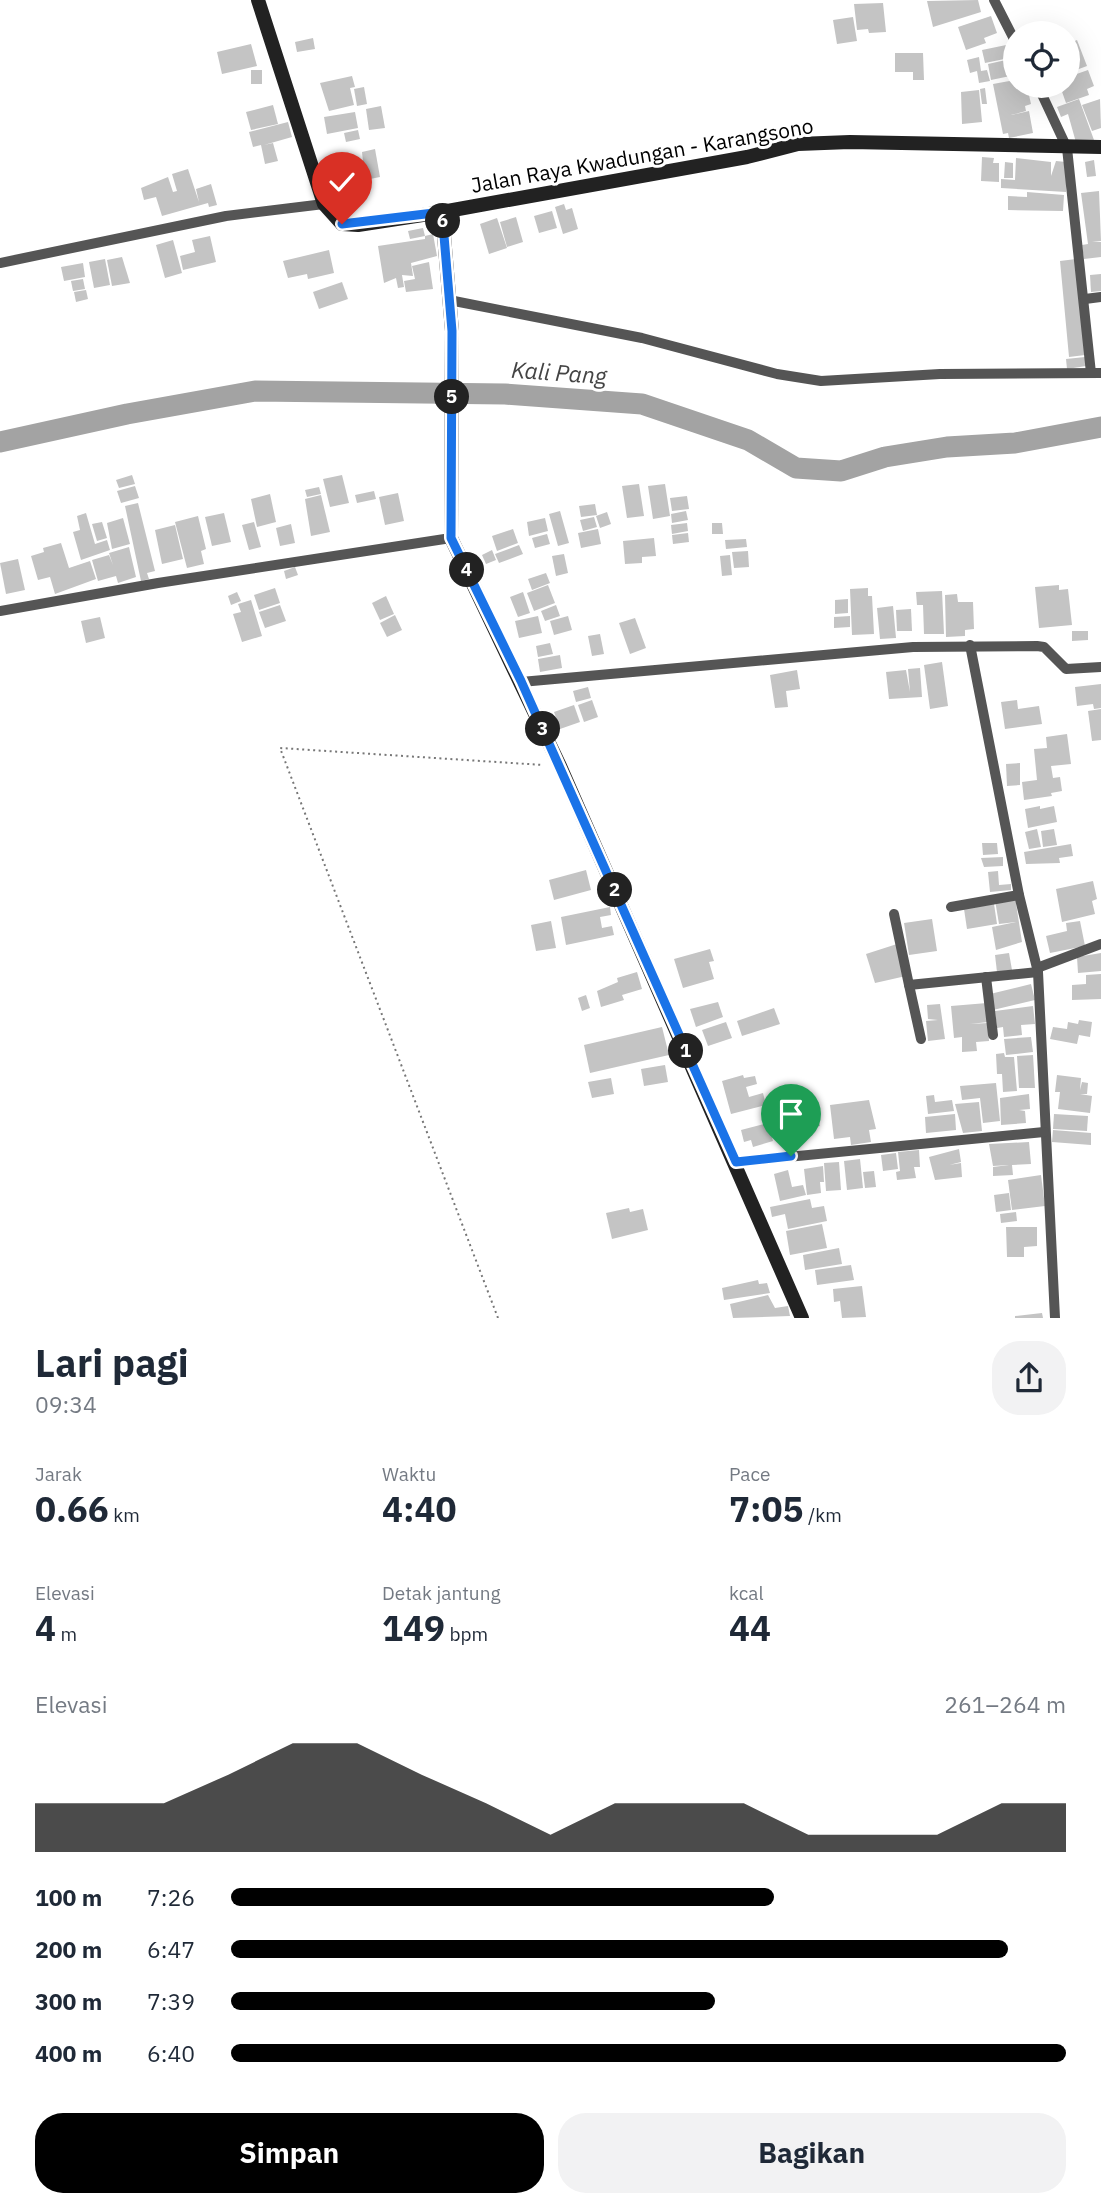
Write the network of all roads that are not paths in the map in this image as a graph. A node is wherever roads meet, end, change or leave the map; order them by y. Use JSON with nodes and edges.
{"nodes":[{"id":1,"x":258,"y":0,"type":"edge"},
{"id":2,"x":994,"y":0,"type":"edge"},
{"id":3,"x":1005,"y":21,"type":"edge"},
{"id":4,"x":1044,"y":98,"type":"edge"},
{"id":5,"x":1101,"y":147,"type":"edge"},
{"id":6,"x":1068,"y":148,"type":"junction"},
{"id":7,"x":324,"y":204,"type":"junction"},
{"id":8,"x":442,"y":212,"type":"junction"},
{"id":9,"x":0,"y":263,"type":"edge"},
{"id":10,"x":1101,"y":297,"type":"edge"},
{"id":11,"x":1085,"y":299,"type":"junction"},
{"id":12,"x":449,"y":300,"type":"junction"},
{"id":13,"x":1096,"y":373,"type":"edge"},
{"id":14,"x":451,"y":538,"type":"junction"},
{"id":15,"x":0,"y":611,"type":"edge"},
{"id":16,"x":970,"y":645,"type":"junction"},
{"id":17,"x":1101,"y":667,"type":"edge"},
{"id":18,"x":521,"y":681,"type":"junction"},
{"id":19,"x":1019,"y":895,"type":"junction"},
{"id":20,"x":951,"y":907,"type":"dead end"},
{"id":21,"x":894,"y":914,"type":"dead end"},
{"id":22,"x":1101,"y":944,"type":"edge"},
{"id":23,"x":1038,"y":970,"type":"junction"},
{"id":24,"x":986,"y":977,"type":"junction"},
{"id":25,"x":909,"y":985,"type":"junction"},
{"id":26,"x":993,"y":1035,"type":"dead end"},
{"id":27,"x":921,"y":1039,"type":"dead end"},
{"id":28,"x":918,"y":1129,"type":"dead end"},
{"id":29,"x":1044,"y":1132,"type":"junction"},
{"id":30,"x":919,"y":1142,"type":"junction"},
{"id":31,"x":736,"y":1162,"type":"junction"},
{"id":32,"x":802,"y":1318,"type":"edge"},
{"id":33,"x":1055,"y":1318,"type":"edge"}],
"edges":[{"from":1,"to":7,"type":"street"},
{"from":2,"to":3,"type":"street"},
{"from":4,"to":6,"type":"street"},
{"from":5,"to":6,"type":"street","name":"Jalan Raya Kwadungan - Karangsono"},
{"from":6,"to":8,"type":"street","name":"Jalan Raya Kwadungan - Karangsono"},
{"from":6,"to":11,"type":"street"},
{"from":7,"to":8,"type":"street","name":"Jalan Raya Kwadungan - Karangsono"},
{"from":7,"to":9,"type":"street"},
{"from":8,"to":12,"type":"street"},
{"from":10,"to":11,"type":"street"},
{"from":11,"to":13,"type":"street"},
{"from":12,"to":13,"type":"street"},
{"from":12,"to":14,"type":"street"},
{"from":14,"to":15,"type":"street"},
{"from":14,"to":18,"type":"street"},
{"from":16,"to":17,"type":"street"},
{"from":16,"to":18,"type":"street"},
{"from":16,"to":19,"type":"street"},
{"from":18,"to":31,"type":"street"},
{"from":19,"to":20,"type":"street"},
{"from":19,"to":23,"type":"street"},
{"from":21,"to":25,"type":"street"},
{"from":22,"to":23,"type":"street"},
{"from":23,"to":24,"type":"street"},
{"from":23,"to":29,"type":"street"},
{"from":24,"to":25,"type":"street"},
{"from":24,"to":26,"type":"street"},
{"from":25,"to":27,"type":"street"},
{"from":28,"to":30,"type":"street"},
{"from":29,"to":30,"type":"street"},
{"from":29,"to":33,"type":"street"},
{"from":30,"to":31,"type":"street"},
{"from":31,"to":32,"type":"street"}]}
